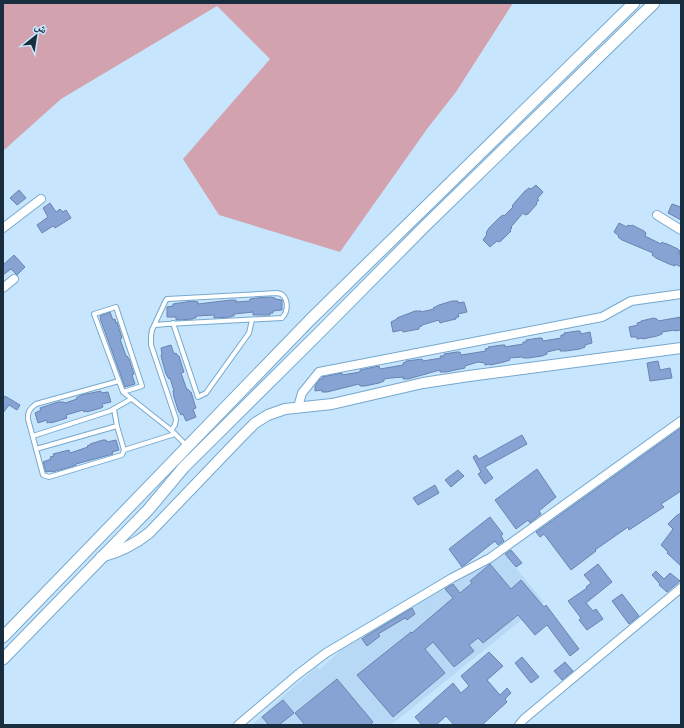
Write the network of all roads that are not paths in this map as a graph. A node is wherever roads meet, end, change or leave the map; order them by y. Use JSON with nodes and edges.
{"nodes":[{"id":1,"x":634,"y":3,"type":"edge"},
{"id":2,"x":654,"y":3,"type":"edge"},
{"id":3,"x":41,"y":198,"type":"dead end"},
{"id":4,"x":657,"y":215,"type":"dead end"},
{"id":5,"x":3,"y":228,"type":"edge"},
{"id":6,"x":681,"y":230,"type":"edge"},
{"id":7,"x":14,"y":279,"type":"dead end"},
{"id":8,"x":3,"y":288,"type":"edge"},
{"id":9,"x":681,"y":294,"type":"edge"},
{"id":10,"x":252,"y":320,"type":"junction"},
{"id":11,"x":173,"y":324,"type":"junction"},
{"id":12,"x":155,"y":326,"type":"junction"},
{"id":13,"x":681,"y":348,"type":"edge"},
{"id":14,"x":119,"y":381,"type":"junction"},
{"id":15,"x":123,"y":392,"type":"junction"},
{"id":16,"x":131,"y":399,"type":"junction"},
{"id":17,"x":298,"y":407,"type":"junction"},
{"id":18,"x":114,"y":409,"type":"junction"},
{"id":19,"x":681,"y":422,"type":"edge"},
{"id":20,"x":117,"y":426,"type":"junction"},
{"id":21,"x":171,"y":430,"type":"junction"},
{"id":22,"x":174,"y":434,"type":"junction"},
{"id":23,"x":33,"y":436,"type":"junction"},
{"id":24,"x":188,"y":447,"type":"junction"},
{"id":25,"x":36,"y":449,"type":"junction"},
{"id":26,"x":124,"y":450,"type":"junction"},
{"id":27,"x":158,"y":478,"type":"junction"},
{"id":28,"x":168,"y":487,"type":"junction"},
{"id":29,"x":101,"y":557,"type":"junction"},
{"id":30,"x":681,"y":588,"type":"edge"},
{"id":31,"x":3,"y":637,"type":"edge"},
{"id":32,"x":3,"y":659,"type":"edge"},
{"id":33,"x":238,"y":725,"type":"edge"},
{"id":34,"x":519,"y":725,"type":"edge"}],
"edges":[{"from":1,"to":24,"type":"main road"},
{"from":2,"to":28,"type":"main road"},
{"from":3,"to":5,"type":"street"},
{"from":4,"to":6,"type":"street"},
{"from":7,"to":8,"type":"street"},
{"from":9,"to":17,"type":"street"},
{"from":10,"to":11,"type":"lane"},
{"from":10,"to":11,"type":"lane"},
{"from":10,"to":12,"type":"lane"},
{"from":11,"to":12,"type":"lane"},
{"from":12,"to":21,"type":"lane"},
{"from":13,"to":17,"type":"street"},
{"from":14,"to":15,"type":"lane"},
{"from":14,"to":15,"type":"lane"},
{"from":14,"to":23,"type":"lane"},
{"from":15,"to":16,"type":"lane"},
{"from":16,"to":18,"type":"lane"},
{"from":16,"to":21,"type":"lane"},
{"from":17,"to":29,"type":"street"},
{"from":18,"to":20,"type":"lane"},
{"from":18,"to":23,"type":"lane"},
{"from":19,"to":33,"type":"street"},
{"from":20,"to":25,"type":"lane"},
{"from":20,"to":26,"type":"lane"},
{"from":21,"to":22,"type":"lane"},
{"from":22,"to":24,"type":"lane"},
{"from":22,"to":26,"type":"lane"},
{"from":23,"to":25,"type":"lane"},
{"from":24,"to":27,"type":"main road"},
{"from":25,"to":26,"type":"lane"},
{"from":27,"to":28,"type":"main road"},
{"from":27,"to":31,"type":"main road"},
{"from":28,"to":29,"type":"main road"},
{"from":29,"to":32,"type":"main road"},
{"from":30,"to":34,"type":"street"}]}
